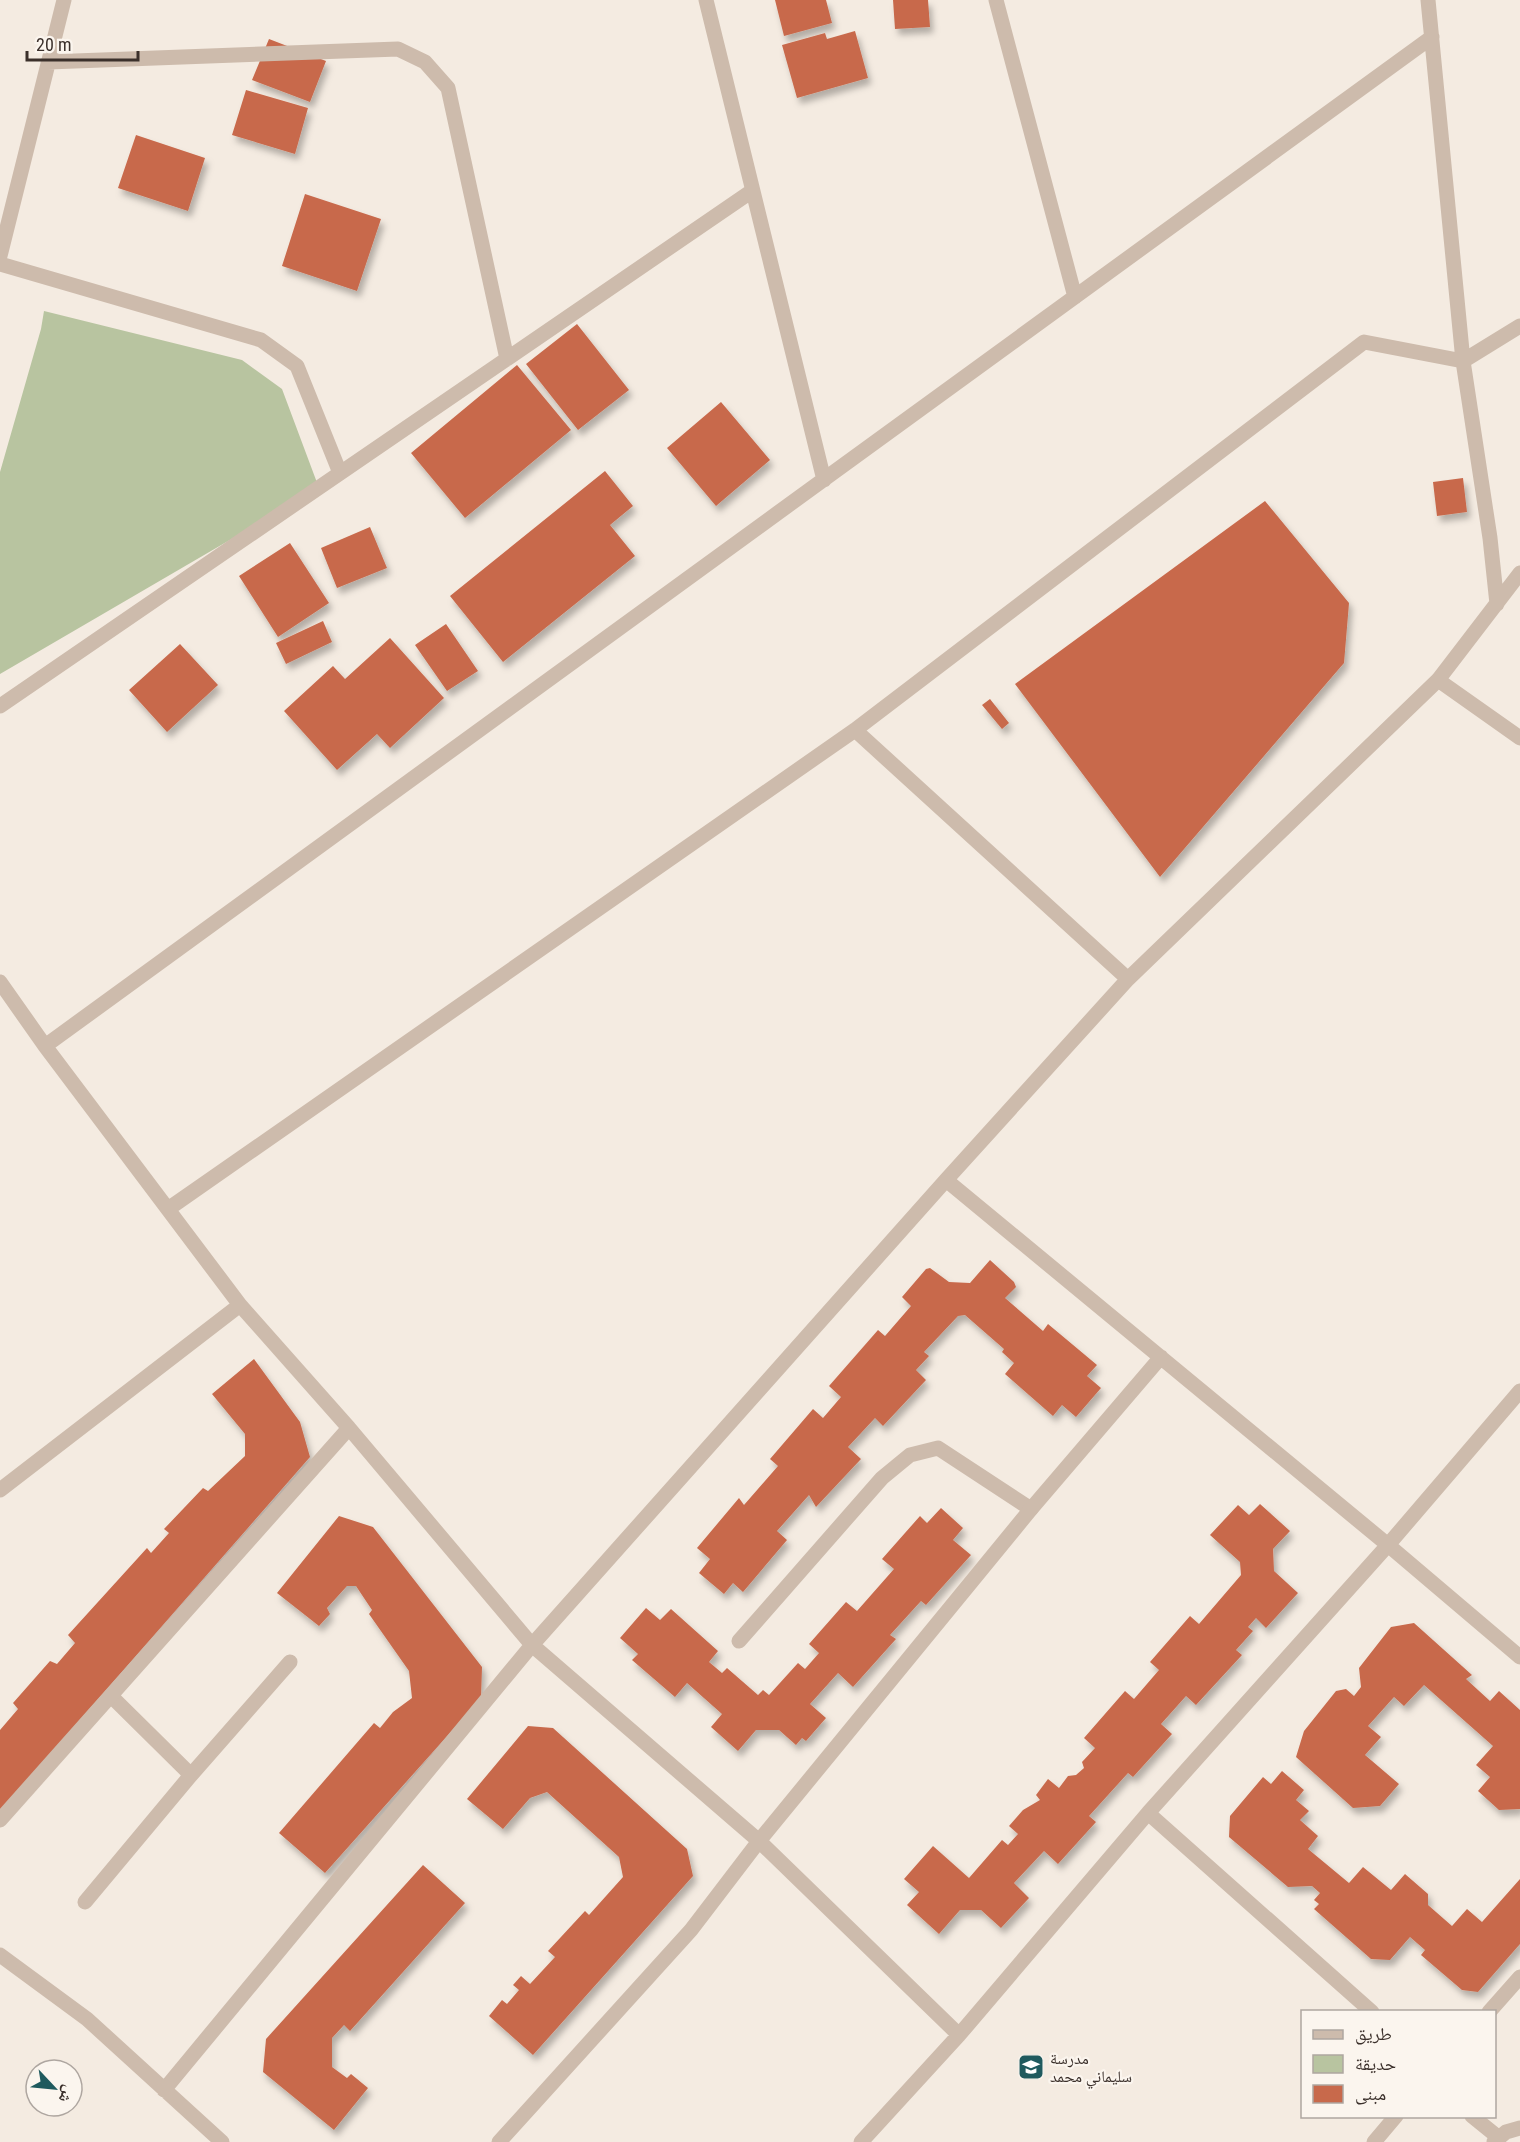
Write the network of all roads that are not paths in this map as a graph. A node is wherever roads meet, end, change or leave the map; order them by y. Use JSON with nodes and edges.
{"nodes":[{"id":1,"x":64,"y":0,"type":"edge"},
{"id":2,"x":706,"y":0,"type":"edge"},
{"id":3,"x":996,"y":0,"type":"edge"},
{"id":4,"x":1428,"y":0,"type":"edge"},
{"id":5,"x":1432,"y":37,"type":"junction"},
{"id":6,"x":48,"y":62,"type":"junction"},
{"id":7,"x":752,"y":191,"type":"junction"},
{"id":8,"x":0,"y":256,"type":"edge"},
{"id":9,"x":0,"y":264,"type":"edge"},
{"id":10,"x":1075,"y":297,"type":"junction"},
{"id":11,"x":1520,"y":326,"type":"edge"},
{"id":12,"x":507,"y":359,"type":"junction"},
{"id":13,"x":1463,"y":361,"type":"junction"},
{"id":14,"x":340,"y":473,"type":"junction"},
{"id":15,"x":824,"y":480,"type":"junction"},
{"id":16,"x":1520,"y":573,"type":"edge"},
{"id":17,"x":1497,"y":604,"type":"junction"},
{"id":18,"x":1438,"y":680,"type":"junction"},
{"id":19,"x":0,"y":706,"type":"edge"},
{"id":20,"x":855,"y":730,"type":"junction"},
{"id":21,"x":1520,"y":738,"type":"edge"},
{"id":22,"x":1128,"y":979,"type":"junction"},
{"id":23,"x":0,"y":982,"type":"edge"},
{"id":24,"x":45,"y":1046,"type":"junction"},
{"id":25,"x":946,"y":1180,"type":"junction"},
{"id":26,"x":168,"y":1209,"type":"junction"},
{"id":27,"x":240,"y":1305,"type":"junction"},
{"id":28,"x":1161,"y":1357,"type":"junction"},
{"id":29,"x":1519,"y":1395,"type":"edge"},
{"id":30,"x":349,"y":1428,"type":"junction"},
{"id":31,"x":0,"y":1490,"type":"edge"},
{"id":32,"x":1030,"y":1509,"type":"junction"},
{"id":33,"x":1388,"y":1545,"type":"junction"},
{"id":34,"x":739,"y":1641,"type":"dead end"},
{"id":35,"x":532,"y":1645,"type":"junction"},
{"id":36,"x":1520,"y":1657,"type":"edge"},
{"id":37,"x":290,"y":1662,"type":"dead end"},
{"id":38,"x":111,"y":1696,"type":"junction"},
{"id":39,"x":190,"y":1775,"type":"junction"},
{"id":40,"x":1148,"y":1813,"type":"junction"},
{"id":41,"x":0,"y":1820,"type":"edge"},
{"id":42,"x":759,"y":1841,"type":"junction"},
{"id":43,"x":85,"y":1902,"type":"dead end"},
{"id":44,"x":0,"y":1955,"type":"edge"},
{"id":45,"x":1520,"y":1977,"type":"edge"},
{"id":46,"x":1370,"y":2010,"type":"edge"},
{"id":47,"x":1491,"y":2010,"type":"edge"},
{"id":48,"x":959,"y":2035,"type":"junction"},
{"id":49,"x":164,"y":2090,"type":"junction"},
{"id":50,"x":1394,"y":2118,"type":"edge"},
{"id":51,"x":1474,"y":2118,"type":"edge"},
{"id":52,"x":1520,"y":2128,"type":"edge"},
{"id":53,"x":1496,"y":2140,"type":"edge"},
{"id":54,"x":222,"y":2142,"type":"edge"},
{"id":55,"x":499,"y":2142,"type":"edge"},
{"id":56,"x":861,"y":2142,"type":"edge"},
{"id":57,"x":1374,"y":2142,"type":"edge"}],
"edges":[{"from":1,"to":6,"type":"street"},
{"from":2,"to":7,"type":"street"},
{"from":3,"to":10,"type":"street"},
{"from":4,"to":5,"type":"street"},
{"from":5,"to":10,"type":"street"},
{"from":5,"to":13,"type":"street"},
{"from":6,"to":8,"type":"street"},
{"from":6,"to":12,"type":"street"},
{"from":7,"to":12,"type":"street"},
{"from":7,"to":15,"type":"street"},
{"from":9,"to":14,"type":"street"},
{"from":10,"to":15,"type":"street"},
{"from":11,"to":13,"type":"street"},
{"from":12,"to":14,"type":"street"},
{"from":13,"to":17,"type":"street"},
{"from":13,"to":20,"type":"street"},
{"from":14,"to":19,"type":"street"},
{"from":15,"to":24,"type":"street"},
{"from":16,"to":17,"type":"street"},
{"from":17,"to":18,"type":"street"},
{"from":18,"to":21,"type":"street"},
{"from":18,"to":22,"type":"street"},
{"from":20,"to":22,"type":"street"},
{"from":20,"to":26,"type":"street"},
{"from":22,"to":25,"type":"street"},
{"from":23,"to":24,"type":"street"},
{"from":24,"to":26,"type":"street"},
{"from":25,"to":28,"type":"street"},
{"from":25,"to":35,"type":"street"},
{"from":26,"to":27,"type":"street"},
{"from":27,"to":30,"type":"street"},
{"from":27,"to":31,"type":"street"},
{"from":28,"to":32,"type":"street"},
{"from":28,"to":33,"type":"street"},
{"from":29,"to":33,"type":"street"},
{"from":30,"to":35,"type":"street"},
{"from":30,"to":38,"type":"street"},
{"from":32,"to":34,"type":"street"},
{"from":32,"to":42,"type":"street"},
{"from":33,"to":36,"type":"street"},
{"from":33,"to":40,"type":"street"},
{"from":35,"to":42,"type":"street"},
{"from":35,"to":49,"type":"street"},
{"from":37,"to":39,"type":"street"},
{"from":38,"to":39,"type":"street"},
{"from":38,"to":41,"type":"street"},
{"from":39,"to":43,"type":"street"},
{"from":40,"to":46,"type":"street"},
{"from":40,"to":48,"type":"street"},
{"from":42,"to":48,"type":"street"},
{"from":42,"to":55,"type":"street"},
{"from":44,"to":49,"type":"street"},
{"from":45,"to":47,"type":"street"},
{"from":48,"to":56,"type":"street"},
{"from":49,"to":54,"type":"street"},
{"from":50,"to":57,"type":"street"},
{"from":51,"to":53,"type":"street"},
{"from":52,"to":53,"type":"street"}]}
